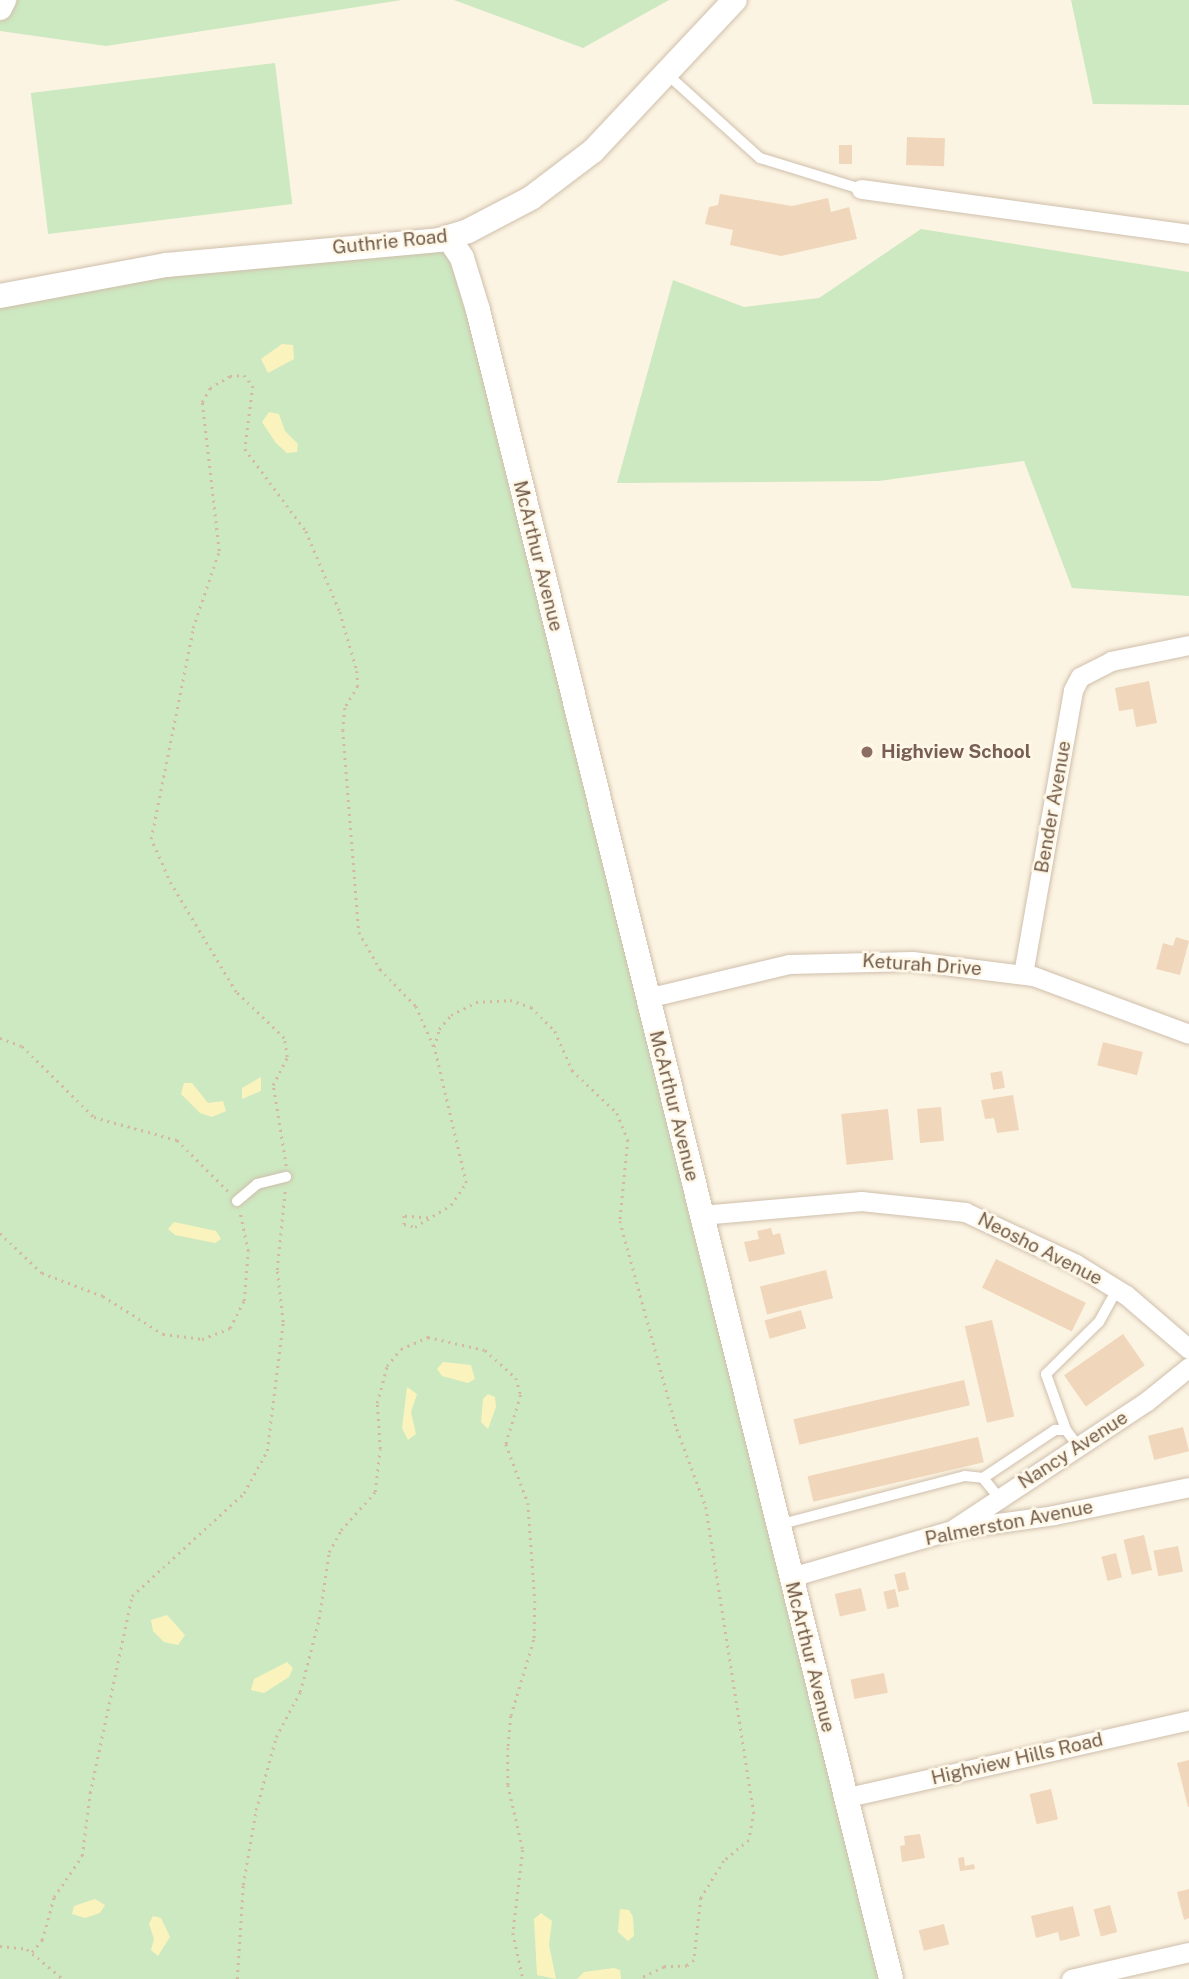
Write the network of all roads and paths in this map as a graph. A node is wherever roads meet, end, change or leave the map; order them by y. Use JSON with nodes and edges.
{"nodes":[{"id":1,"x":4,"y":0,"type":"edge"},
{"id":2,"x":735,"y":0,"type":"edge"},
{"id":3,"x":0,"y":8,"type":"edge"},
{"id":4,"x":668,"y":75,"type":"junction"},
{"id":5,"x":861,"y":189,"type":"joint"},
{"id":6,"x":1189,"y":234,"type":"edge"},
{"id":7,"x":448,"y":237,"type":"junction"},
{"id":8,"x":0,"y":296,"type":"edge"},
{"id":9,"x":1189,"y":645,"type":"edge"},
{"id":10,"x":1023,"y":974,"type":"junction"},
{"id":11,"x":647,"y":998,"type":"junction"},
{"id":12,"x":1189,"y":1034,"type":"edge"},
{"id":13,"x":0,"y":1038,"type":"edge"},
{"id":14,"x":434,"y":1047,"type":"junction"},
{"id":15,"x":286,"y":1177,"type":"junction"},
{"id":16,"x":237,"y":1201,"type":"junction"},
{"id":17,"x":702,"y":1215,"type":"junction"},
{"id":18,"x":428,"y":1218,"type":"junction"},
{"id":19,"x":0,"y":1233,"type":"edge"},
{"id":20,"x":1117,"y":1290,"type":"junction"},
{"id":21,"x":1189,"y":1349,"type":"edge"},
{"id":22,"x":1189,"y":1367,"type":"edge"},
{"id":23,"x":1066,"y":1430,"type":"junction"},
{"id":24,"x":1079,"y":1447,"type":"junction"},
{"id":25,"x":983,"y":1478,"type":"junction"},
{"id":26,"x":1189,"y":1487,"type":"edge"},
{"id":27,"x":999,"y":1498,"type":"junction"},
{"id":28,"x":778,"y":1525,"type":"junction"},
{"id":29,"x":955,"y":1529,"type":"junction"},
{"id":30,"x":791,"y":1577,"type":"junction"},
{"id":31,"x":1189,"y":1720,"type":"edge"},
{"id":32,"x":844,"y":1798,"type":"junction"},
{"id":33,"x":0,"y":1946,"type":"edge"},
{"id":34,"x":32,"y":1952,"type":"junction"},
{"id":35,"x":1189,"y":1952,"type":"edge"},
{"id":36,"x":63,"y":1979,"type":"edge"},
{"id":37,"x":237,"y":1979,"type":"edge"},
{"id":38,"x":523,"y":1979,"type":"edge"},
{"id":39,"x":639,"y":1979,"type":"edge"},
{"id":40,"x":891,"y":1979,"type":"edge"},
{"id":41,"x":1071,"y":1979,"type":"edge"}],
"edges":[{"from":1,"to":3,"type":"street"},
{"from":2,"to":4,"type":"street","name":"Guthrie Road"},
{"from":4,"to":5,"type":"lane"},
{"from":4,"to":7,"type":"street","name":"Guthrie Road"},
{"from":5,"to":6,"type":"street"},
{"from":7,"to":8,"type":"street","name":"Guthrie Road"},
{"from":7,"to":11,"type":"street","name":"McArthur Avenue"},
{"from":9,"to":10,"type":"street","name":"Bender Avenue"},
{"from":10,"to":11,"type":"street","name":"Keturah Drive"},
{"from":10,"to":12,"type":"street","name":"Keturah Drive"},
{"from":11,"to":17,"type":"street","name":"McArthur Avenue"},
{"from":13,"to":16,"type":"path"},
{"from":14,"to":15,"type":"path"},
{"from":14,"to":18,"type":"path"},
{"from":14,"to":39,"type":"path"},
{"from":15,"to":16,"type":"lane"},
{"from":15,"to":34,"type":"path"},
{"from":16,"to":19,"type":"path"},
{"from":17,"to":20,"type":"street","name":"Neosho Avenue"},
{"from":17,"to":28,"type":"street","name":"McArthur Avenue"},
{"from":18,"to":18,"type":"path"},
{"from":20,"to":21,"type":"street","name":"Neosho Avenue"},
{"from":20,"to":23,"type":"lane"},
{"from":22,"to":24,"type":"street","name":"Nancy Avenue"},
{"from":23,"to":24,"type":"lane"},
{"from":23,"to":25,"type":"lane"},
{"from":24,"to":27,"type":"street","name":"Nancy Avenue"},
{"from":25,"to":27,"type":"lane"},
{"from":25,"to":28,"type":"lane"},
{"from":26,"to":29,"type":"street","name":"Palmerston Avenue"},
{"from":27,"to":29,"type":"street","name":"Nancy Avenue"},
{"from":28,"to":30,"type":"street","name":"McArthur Avenue"},
{"from":29,"to":30,"type":"street","name":"Palmerston Avenue"},
{"from":30,"to":32,"type":"street","name":"McArthur Avenue"},
{"from":31,"to":32,"type":"street","name":"Highview Hills Road"},
{"from":32,"to":40,"type":"street","name":"McArthur Avenue"},
{"from":33,"to":34,"type":"path"},
{"from":34,"to":36,"type":"path"},
{"from":35,"to":41,"type":"street"},
{"from":37,"to":38,"type":"path"}]}
